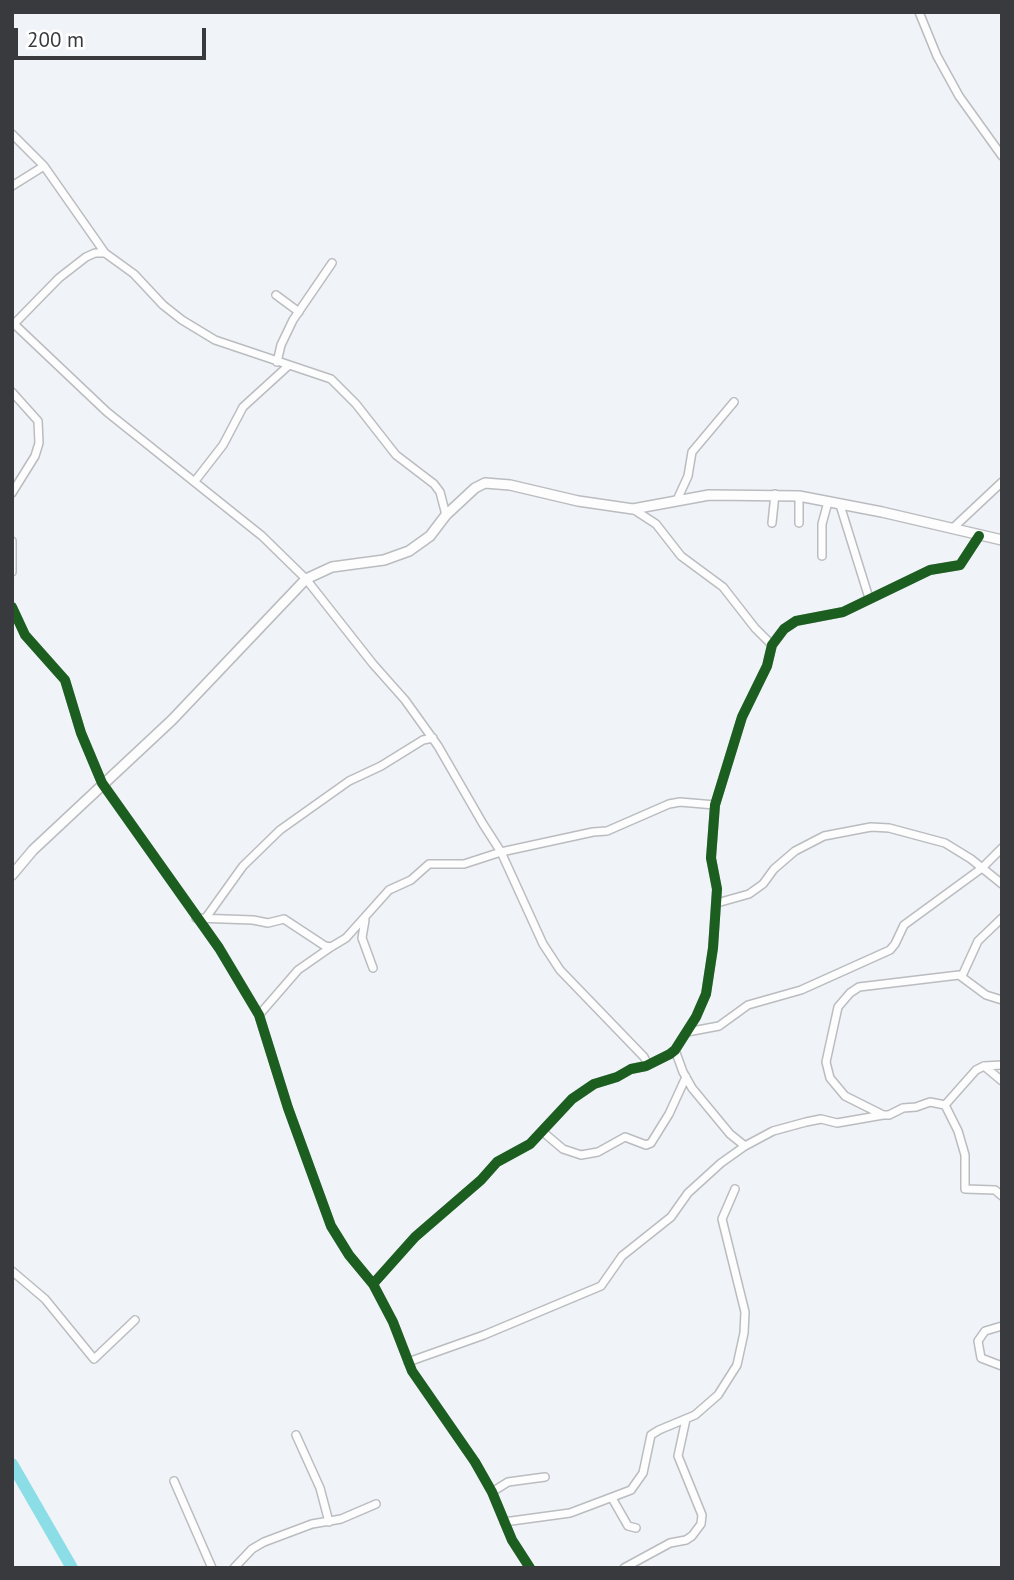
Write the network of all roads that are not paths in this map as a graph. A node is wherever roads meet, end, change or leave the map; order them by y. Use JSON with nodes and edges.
{"nodes":[{"id":1,"x":919,"y":12,"type":"edge"},
{"id":2,"x":12,"y":134,"type":"edge"},
{"id":3,"x":1002,"y":156,"type":"edge"},
{"id":4,"x":44,"y":166,"type":"junction"},
{"id":5,"x":12,"y":186,"type":"edge"},
{"id":6,"x":105,"y":253,"type":"junction"},
{"id":7,"x":332,"y":263,"type":"dead end"},
{"id":8,"x":276,"y":295,"type":"dead end"},
{"id":9,"x":299,"y":312,"type":"junction"},
{"id":10,"x":13,"y":324,"type":"edge"},
{"id":11,"x":277,"y":362,"type":"junction"},
{"id":12,"x":288,"y":366,"type":"junction"},
{"id":13,"x":12,"y":392,"type":"edge"},
{"id":14,"x":734,"y":402,"type":"dead end"},
{"id":15,"x":195,"y":481,"type":"junction"},
{"id":16,"x":1002,"y":482,"type":"edge"},
{"id":17,"x":12,"y":493,"type":"edge"},
{"id":18,"x":775,"y":494,"type":"junction"},
{"id":19,"x":799,"y":496,"type":"junction"},
{"id":20,"x":677,"y":500,"type":"junction"},
{"id":21,"x":828,"y":502,"type":"junction"},
{"id":22,"x":840,"y":505,"type":"junction"},
{"id":23,"x":634,"y":509,"type":"junction"},
{"id":24,"x":446,"y":515,"type":"junction"},
{"id":25,"x":772,"y":523,"type":"dead end"},
{"id":26,"x":799,"y":523,"type":"dead end"},
{"id":27,"x":953,"y":528,"type":"junction"},
{"id":28,"x":979,"y":536,"type":"junction"},
{"id":29,"x":12,"y":541,"type":"edge"},
{"id":30,"x":1002,"y":541,"type":"edge"},
{"id":31,"x":822,"y":556,"type":"dead end"},
{"id":32,"x":12,"y":572,"type":"edge"},
{"id":33,"x":306,"y":579,"type":"junction"},
{"id":34,"x":869,"y":598,"type":"junction"},
{"id":35,"x":12,"y":607,"type":"edge"},
{"id":36,"x":772,"y":645,"type":"junction"},
{"id":37,"x":433,"y":738,"type":"junction"},
{"id":38,"x":102,"y":783,"type":"junction"},
{"id":39,"x":715,"y":805,"type":"junction"},
{"id":40,"x":1002,"y":848,"type":"edge"},
{"id":41,"x":501,"y":852,"type":"junction"},
{"id":42,"x":982,"y":868,"type":"junction"},
{"id":43,"x":12,"y":875,"type":"edge"},
{"id":44,"x":1002,"y":884,"type":"edge"},
{"id":45,"x":717,"y":903,"type":"junction"},
{"id":46,"x":367,"y":916,"type":"junction"},
{"id":47,"x":1002,"y":918,"type":"edge"},
{"id":48,"x":200,"y":919,"type":"junction"},
{"id":49,"x":331,"y":947,"type":"junction"},
{"id":50,"x":373,"y":968,"type":"dead end"},
{"id":51,"x":962,"y":976,"type":"junction"},
{"id":52,"x":1002,"y":1000,"type":"edge"},
{"id":53,"x":259,"y":1015,"type":"junction"},
{"id":54,"x":687,"y":1032,"type":"junction"},
{"id":55,"x":675,"y":1050,"type":"junction"},
{"id":56,"x":648,"y":1065,"type":"junction"},
{"id":57,"x":1002,"y":1065,"type":"edge"},
{"id":58,"x":984,"y":1066,"type":"junction"},
{"id":59,"x":686,"y":1077,"type":"junction"},
{"id":60,"x":1002,"y":1081,"type":"edge"},
{"id":61,"x":945,"y":1105,"type":"junction"},
{"id":62,"x":883,"y":1115,"type":"junction"},
{"id":63,"x":543,"y":1132,"type":"junction"},
{"id":64,"x":745,"y":1146,"type":"junction"},
{"id":65,"x":735,"y":1189,"type":"dead end"},
{"id":66,"x":1002,"y":1196,"type":"edge"},
{"id":67,"x":12,"y":1271,"type":"edge"},
{"id":68,"x":373,"y":1284,"type":"junction"},
{"id":69,"x":135,"y":1320,"type":"dead end"},
{"id":70,"x":1002,"y":1326,"type":"edge"},
{"id":71,"x":408,"y":1362,"type":"junction"},
{"id":72,"x":1002,"y":1366,"type":"edge"},
{"id":73,"x":686,"y":1419,"type":"junction"},
{"id":74,"x":296,"y":1434,"type":"dead end"},
{"id":75,"x":545,"y":1477,"type":"dead end"},
{"id":76,"x":174,"y":1481,"type":"dead end"},
{"id":77,"x":492,"y":1492,"type":"junction"},
{"id":78,"x":612,"y":1497,"type":"junction"},
{"id":79,"x":376,"y":1504,"type":"dead end"},
{"id":80,"x":329,"y":1522,"type":"junction"},
{"id":81,"x":504,"y":1522,"type":"junction"},
{"id":82,"x":636,"y":1528,"type":"dead end"},
{"id":83,"x":640,"y":1564,"type":"edge"},
{"id":84,"x":212,"y":1568,"type":"edge"},
{"id":85,"x":234,"y":1568,"type":"edge"},
{"id":86,"x":530,"y":1568,"type":"edge"},
{"id":87,"x":624,"y":1568,"type":"edge"}],
"edges":[{"from":1,"to":3,"type":"street"},
{"from":2,"to":4,"type":"street"},
{"from":4,"to":5,"type":"street"},
{"from":4,"to":6,"type":"street"},
{"from":6,"to":10,"type":"street"},
{"from":6,"to":11,"type":"street"},
{"from":7,"to":9,"type":"street"},
{"from":8,"to":9,"type":"street"},
{"from":9,"to":11,"type":"street"},
{"from":10,"to":15,"type":"street"},
{"from":11,"to":12,"type":"street"},
{"from":12,"to":15,"type":"street"},
{"from":12,"to":24,"type":"street"},
{"from":13,"to":17,"type":"street"},
{"from":14,"to":20,"type":"street"},
{"from":15,"to":33,"type":"street"},
{"from":16,"to":27,"type":"street"},
{"from":18,"to":19,"type":"main road"},
{"from":18,"to":20,"type":"main road"},
{"from":18,"to":25,"type":"street"},
{"from":19,"to":21,"type":"main road"},
{"from":19,"to":26,"type":"street"},
{"from":20,"to":23,"type":"main road"},
{"from":21,"to":22,"type":"main road"},
{"from":21,"to":31,"type":"street"},
{"from":22,"to":27,"type":"main road"},
{"from":22,"to":34,"type":"street"},
{"from":23,"to":24,"type":"main road"},
{"from":23,"to":36,"type":"street"},
{"from":24,"to":33,"type":"main road"},
{"from":27,"to":28,"type":"main road"},
{"from":28,"to":30,"type":"main road"},
{"from":28,"to":34,"type":"street"},
{"from":29,"to":32,"type":"street"},
{"from":33,"to":37,"type":"street"},
{"from":33,"to":38,"type":"main road"},
{"from":34,"to":36,"type":"street"},
{"from":35,"to":38,"type":"street"},
{"from":36,"to":39,"type":"street"},
{"from":37,"to":41,"type":"street"},
{"from":37,"to":48,"type":"street"},
{"from":38,"to":43,"type":"main road"},
{"from":38,"to":48,"type":"street"},
{"from":39,"to":41,"type":"street"},
{"from":39,"to":45,"type":"street"},
{"from":40,"to":42,"type":"street"},
{"from":41,"to":46,"type":"street"},
{"from":41,"to":56,"type":"street"},
{"from":42,"to":44,"type":"street"},
{"from":42,"to":45,"type":"street"},
{"from":42,"to":54,"type":"street"},
{"from":45,"to":54,"type":"street"},
{"from":46,"to":49,"type":"street"},
{"from":46,"to":50,"type":"street"},
{"from":47,"to":51,"type":"street"},
{"from":48,"to":49,"type":"street"},
{"from":48,"to":53,"type":"street"},
{"from":49,"to":53,"type":"street"},
{"from":51,"to":52,"type":"street"},
{"from":51,"to":62,"type":"street"},
{"from":53,"to":68,"type":"street"},
{"from":54,"to":55,"type":"street"},
{"from":55,"to":56,"type":"street"},
{"from":55,"to":59,"type":"street"},
{"from":56,"to":63,"type":"street"},
{"from":57,"to":58,"type":"street"},
{"from":58,"to":60,"type":"street"},
{"from":58,"to":61,"type":"street"},
{"from":59,"to":63,"type":"street"},
{"from":59,"to":64,"type":"street"},
{"from":61,"to":62,"type":"street"},
{"from":61,"to":66,"type":"street"},
{"from":62,"to":64,"type":"street"},
{"from":63,"to":68,"type":"street"},
{"from":64,"to":71,"type":"street"},
{"from":65,"to":73,"type":"street"},
{"from":67,"to":69,"type":"street"},
{"from":68,"to":71,"type":"street"},
{"from":70,"to":72,"type":"street"},
{"from":71,"to":77,"type":"street"},
{"from":73,"to":78,"type":"street"},
{"from":73,"to":83,"type":"street"},
{"from":74,"to":80,"type":"street"},
{"from":75,"to":77,"type":"street"},
{"from":76,"to":84,"type":"street"},
{"from":77,"to":81,"type":"street"},
{"from":78,"to":81,"type":"street"},
{"from":78,"to":82,"type":"street"},
{"from":79,"to":80,"type":"street"},
{"from":80,"to":85,"type":"street"},
{"from":81,"to":86,"type":"street"},
{"from":83,"to":87,"type":"street"}]}
